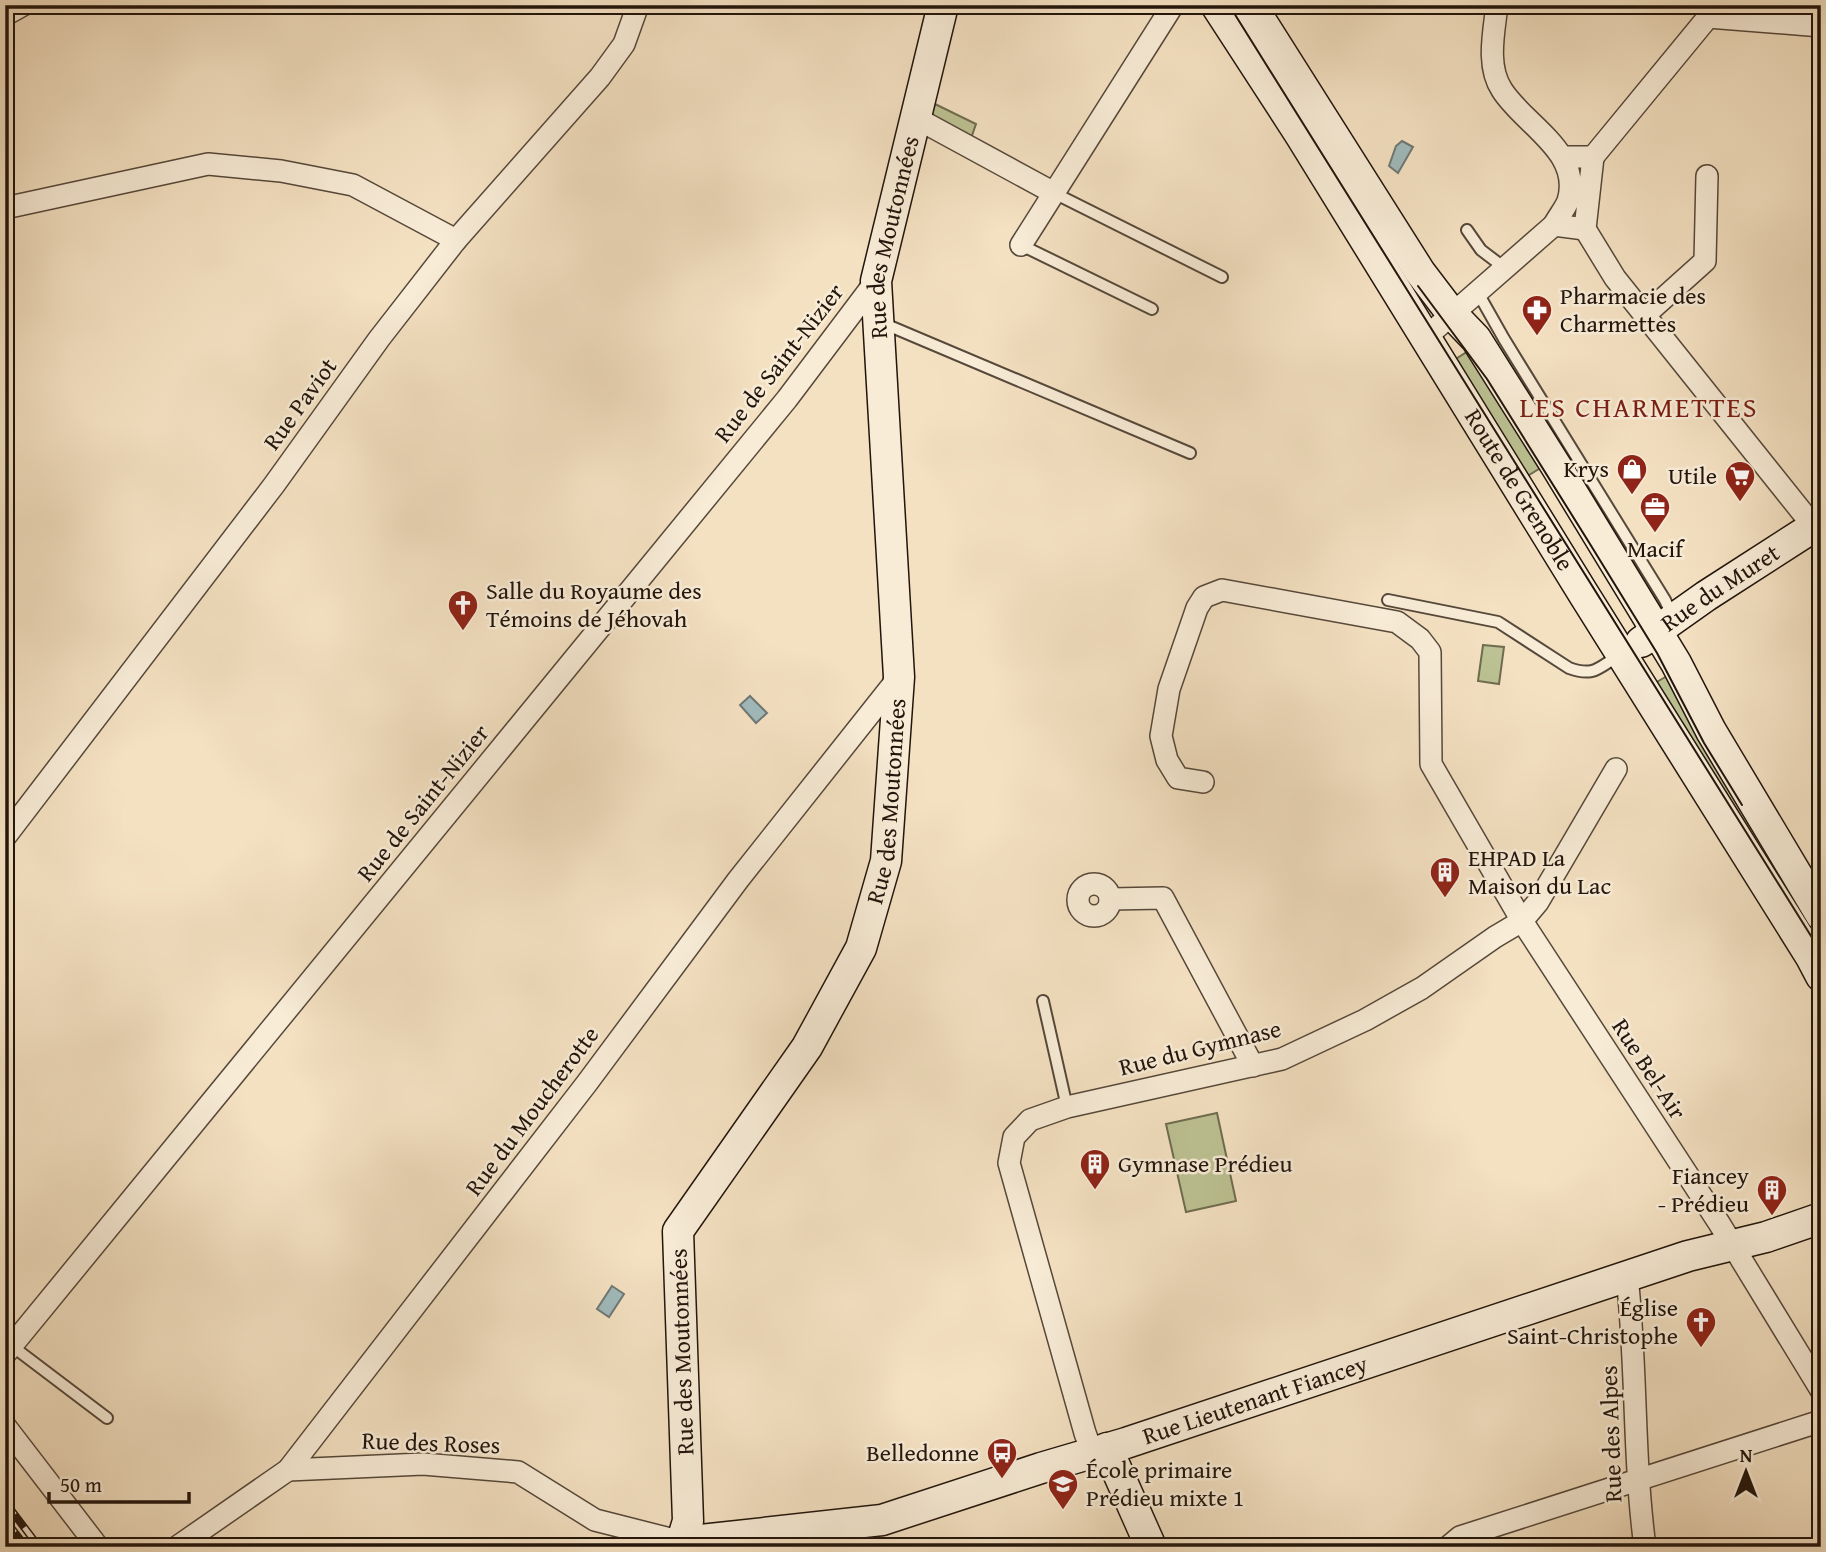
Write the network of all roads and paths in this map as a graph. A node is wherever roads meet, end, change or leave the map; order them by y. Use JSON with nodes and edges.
{"nodes":[{"id":1,"x":23,"y":5,"type":"edge"},
{"id":2,"x":638,"y":5,"type":"edge"},
{"id":3,"x":943,"y":5,"type":"edge"},
{"id":4,"x":1173,"y":5,"type":"edge"},
{"id":5,"x":1216,"y":5,"type":"edge"},
{"id":6,"x":1251,"y":5,"type":"edge"},
{"id":7,"x":1497,"y":5,"type":"edge"},
{"id":8,"x":1713,"y":11,"type":"edge"},
{"id":9,"x":5,"y":15,"type":"edge"},
{"id":10,"x":1821,"y":26,"type":"edge"},
{"id":11,"x":916,"y":118,"type":"junction"},
{"id":12,"x":1563,"y":157,"type":"junction"},
{"id":13,"x":1593,"y":157,"type":"junction"},
{"id":14,"x":1707,"y":176,"type":"dead end"},
{"id":15,"x":1054,"y":193,"type":"junction"},
{"id":16,"x":5,"y":208,"type":"edge"},
{"id":17,"x":1554,"y":225,"type":"junction"},
{"id":18,"x":1585,"y":229,"type":"junction"},
{"id":19,"x":1467,"y":230,"type":"dead end"},
{"id":20,"x":456,"y":240,"type":"junction"},
{"id":21,"x":1021,"y":245,"type":"joint"},
{"id":22,"x":1506,"y":269,"type":"junction"},
{"id":23,"x":1222,"y":277,"type":"dead end"},
{"id":24,"x":876,"y":281,"type":"junction"},
{"id":25,"x":1478,"y":293,"type":"junction"},
{"id":26,"x":1152,"y":309,"type":"dead end"},
{"id":27,"x":1452,"y":314,"type":"junction"},
{"id":28,"x":1646,"y":314,"type":"junction"},
{"id":29,"x":878,"y":321,"type":"junction"},
{"id":30,"x":1426,"y":337,"type":"junction"},
{"id":31,"x":1190,"y":453,"type":"dead end"},
{"id":32,"x":1817,"y":524,"type":"edge"},
{"id":33,"x":1388,"y":600,"type":"dead end"},
{"id":34,"x":1666,"y":626,"type":"junction"},
{"id":35,"x":1622,"y":654,"type":"junction"},
{"id":36,"x":899,"y":677,"type":"junction"},
{"id":37,"x":1616,"y":769,"type":"dead end"},
{"id":38,"x":1203,"y":782,"type":"dead end"},
{"id":39,"x":5,"y":837,"type":"edge"},
{"id":40,"x":1110,"y":899,"type":"dead end"},
{"id":41,"x":1821,"y":915,"type":"edge"},
{"id":42,"x":1522,"y":921,"type":"junction"},
{"id":43,"x":1821,"y":976,"type":"edge"},
{"id":44,"x":1043,"y":1001,"type":"dead end"},
{"id":45,"x":1253,"y":1066,"type":"junction"},
{"id":46,"x":1067,"y":1107,"type":"junction"},
{"id":47,"x":1821,"y":1218,"type":"edge"},
{"id":48,"x":1733,"y":1245,"type":"junction"},
{"id":49,"x":1627,"y":1276,"type":"junction"},
{"id":50,"x":9,"y":1350,"type":"edge"},
{"id":51,"x":1821,"y":1390,"type":"edge"},
{"id":52,"x":107,"y":1418,"type":"dead end"},
{"id":53,"x":1821,"y":1421,"type":"edge"},
{"id":54,"x":5,"y":1426,"type":"edge"},
{"id":55,"x":1100,"y":1450,"type":"junction"},
{"id":56,"x":288,"y":1469,"type":"junction"},
{"id":57,"x":1637,"y":1481,"type":"junction"},
{"id":58,"x":681,"y":1544,"type":"edge"},
{"id":59,"x":98,"y":1547,"type":"edge"},
{"id":60,"x":177,"y":1547,"type":"edge"},
{"id":61,"x":1151,"y":1547,"type":"edge"},
{"id":62,"x":1448,"y":1547,"type":"edge"},
{"id":63,"x":1645,"y":1547,"type":"edge"}],
"edges":[{"from":1,"to":9,"type":"street"},
{"from":2,"to":20,"type":"street","name":"Rue Paviot"},
{"from":3,"to":11,"type":"street","name":"Rue des Moutonnées"},
{"from":4,"to":15,"type":"street"},
{"from":5,"to":30,"type":"street","name":"Route de Grenoble"},
{"from":6,"to":27,"type":"street","name":"Route de Grenoble"},
{"from":7,"to":12,"type":"street"},
{"from":8,"to":10,"type":"street"},
{"from":8,"to":13,"type":"street"},
{"from":11,"to":15,"type":"street"},
{"from":11,"to":24,"type":"street","name":"Rue des Moutonnées"},
{"from":12,"to":13,"type":"street"},
{"from":12,"to":17,"type":"street"},
{"from":13,"to":18,"type":"street"},
{"from":14,"to":28,"type":"street"},
{"from":15,"to":21,"type":"street"},
{"from":15,"to":23,"type":"lane"},
{"from":16,"to":20,"type":"street"},
{"from":17,"to":18,"type":"street"},
{"from":17,"to":22,"type":"street"},
{"from":18,"to":28,"type":"street"},
{"from":19,"to":22,"type":"lane"},
{"from":20,"to":39,"type":"street","name":"Rue Paviot"},
{"from":21,"to":26,"type":"lane"},
{"from":22,"to":25,"type":"street"},
{"from":24,"to":29,"type":"street","name":"Rue des Moutonnées"},
{"from":24,"to":50,"type":"street","name":"Rue de Saint-Nizier"},
{"from":25,"to":27,"type":"street"},
{"from":25,"to":34,"type":"lane"},
{"from":27,"to":30,"type":"street"},
{"from":27,"to":34,"type":"street","name":"Route de Grenoble"},
{"from":28,"to":32,"type":"street"},
{"from":29,"to":31,"type":"lane"},
{"from":29,"to":36,"type":"street","name":"Rue des Moutonnées"},
{"from":30,"to":35,"type":"street","name":"Route de Grenoble"},
{"from":32,"to":34,"type":"street","name":"Rue du Muret"},
{"from":33,"to":35,"type":"lane"},
{"from":34,"to":35,"type":"street","name":"Rue du Muret"},
{"from":34,"to":41,"type":"street","name":"Route de Grenoble"},
{"from":35,"to":43,"type":"street","name":"Route de Grenoble"},
{"from":36,"to":56,"type":"street","name":"Rue du Moucherotte"},
{"from":36,"to":58,"type":"street","name":"Rue des Moutonnées"},
{"from":37,"to":42,"type":"street","name":"Rue du Gymnase"},
{"from":38,"to":42,"type":"street","name":"Rue Bel-Air"},
{"from":40,"to":45,"type":"street"},
{"from":42,"to":45,"type":"street","name":"Rue du Gymnase"},
{"from":42,"to":48,"type":"street","name":"Rue Bel-Air"},
{"from":44,"to":46,"type":"lane"},
{"from":45,"to":46,"type":"street","name":"Rue du Gymnase"},
{"from":46,"to":55,"type":"street","name":"Rue du Gymnase"},
{"from":47,"to":48,"type":"street","name":"Rue Lieutenant Fiancey"},
{"from":48,"to":49,"type":"street","name":"Rue Lieutenant Fiancey"},
{"from":48,"to":51,"type":"street","name":"Rue Bel-Air"},
{"from":49,"to":55,"type":"street","name":"Rue Lieutenant Fiancey"},
{"from":49,"to":57,"type":"street","name":"Rue des Alpes"},
{"from":50,"to":52,"type":"lane"},
{"from":53,"to":57,"type":"street"},
{"from":54,"to":59,"type":"street"},
{"from":55,"to":58,"type":"street","name":"Rue Lieutenant Fiancey"},
{"from":55,"to":61,"type":"street"},
{"from":56,"to":58,"type":"street","name":"Rue des Roses"},
{"from":56,"to":60,"type":"street","name":"Rue du Moucherotte"},
{"from":57,"to":62,"type":"street"},
{"from":57,"to":63,"type":"street","name":"Rue des Alpes"}]}
